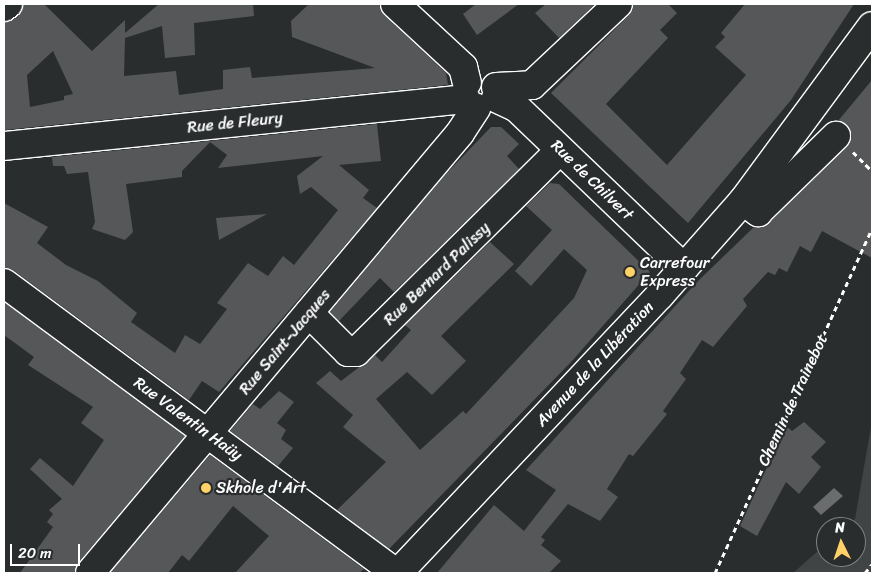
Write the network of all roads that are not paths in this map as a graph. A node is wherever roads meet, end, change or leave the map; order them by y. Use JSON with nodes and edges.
{"nodes":[{"id":1,"x":8,"y":4,"type":"edge"},
{"id":2,"x":395,"y":4,"type":"edge"},
{"id":3,"x":618,"y":4,"type":"edge"},
{"id":4,"x":4,"y":7,"type":"edge"},
{"id":5,"x":872,"y":26,"type":"edge"},
{"id":6,"x":480,"y":95,"type":"junction"},
{"id":7,"x":836,"y":136,"type":"dead end"},
{"id":8,"x":4,"y":146,"type":"edge"},
{"id":9,"x":560,"y":150,"type":"junction"},
{"id":10,"x":743,"y":201,"type":"junction"},
{"id":11,"x":684,"y":268,"type":"junction"},
{"id":12,"x":4,"y":284,"type":"edge"},
{"id":13,"x":309,"y":313,"type":"junction"},
{"id":14,"x":207,"y":434,"type":"junction"},
{"id":15,"x":90,"y":573,"type":"edge"},
{"id":16,"x":397,"y":573,"type":"edge"}],
"edges":[{"from":1,"to":4,"type":"street"},
{"from":2,"to":6,"type":"street"},
{"from":3,"to":6,"type":"street","name":"Rue de Fleury"},
{"from":5,"to":10,"type":"street","name":"Avenue de la Libération"},
{"from":6,"to":8,"type":"street","name":"Rue de Fleury"},
{"from":6,"to":9,"type":"street","name":"Rue de Chilvert"},
{"from":6,"to":13,"type":"street","name":"Rue Saint-Jacques"},
{"from":7,"to":10,"type":"street"},
{"from":9,"to":11,"type":"street","name":"Rue de Chilvert"},
{"from":9,"to":13,"type":"street","name":"Rue Bernard Palissy"},
{"from":10,"to":11,"type":"street","name":"Avenue de la Libération"},
{"from":11,"to":16,"type":"street","name":"Avenue de la Libération"},
{"from":12,"to":14,"type":"street","name":"Rue Valentin Haüy"},
{"from":13,"to":14,"type":"street","name":"Rue Saint-Jacques"},
{"from":14,"to":15,"type":"street","name":"Rue Saint-Jacques"},
{"from":14,"to":16,"type":"street","name":"Rue Valentin Haüy"}]}
